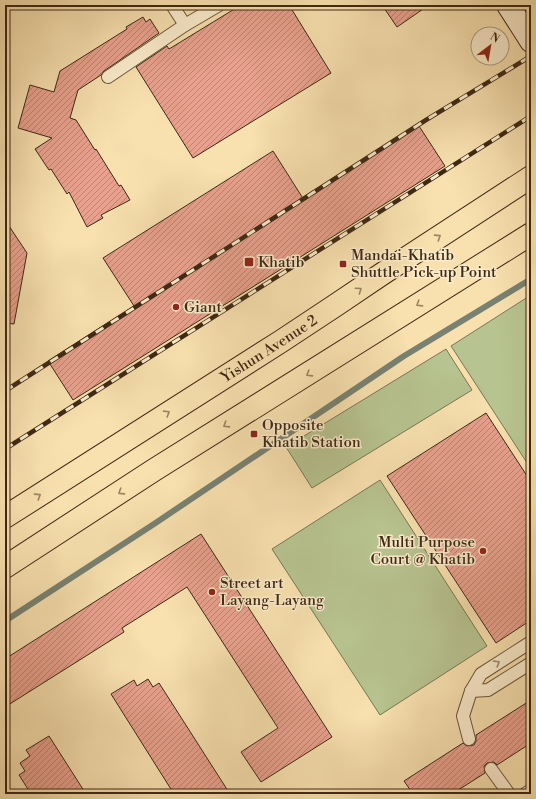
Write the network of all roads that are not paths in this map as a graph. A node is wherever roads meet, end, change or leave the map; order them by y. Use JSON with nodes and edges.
{"nodes":[{"id":1,"x":172,"y":5,"type":"edge"},
{"id":2,"x":508,"y":5,"type":"edge"},
{"id":3,"x":215,"y":6,"type":"edge"},
{"id":4,"x":186,"y":25,"type":"junction"},
{"id":5,"x":531,"y":41,"type":"edge"},
{"id":6,"x":108,"y":77,"type":"dead end"},
{"id":7,"x":531,"y":177,"type":"edge"},
{"id":8,"x":531,"y":234,"type":"edge"},
{"id":9,"x":5,"y":517,"type":"edge"},
{"id":10,"x":5,"y":567,"type":"edge"},
{"id":11,"x":531,"y":642,"type":"edge"},
{"id":12,"x":531,"y":663,"type":"edge"},
{"id":13,"x":471,"y":690,"type":"junction"},
{"id":14,"x":469,"y":739,"type":"dead end"},
{"id":15,"x":491,"y":769,"type":"dead end"},
{"id":16,"x":531,"y":790,"type":"edge"},
{"id":17,"x":509,"y":794,"type":"edge"},
{"id":18,"x":525,"y":794,"type":"edge"}],
"edges":[{"from":1,"to":4,"type":"lane"},
{"from":2,"to":5,"type":"main road"},
{"from":3,"to":4,"type":"lane"},
{"from":4,"to":6,"type":"lane"},
{"from":9,"to":7,"type":"main road","name":"Yishun Avenue 2","one_way":true},
{"from":8,"to":10,"type":"main road","one_way":true},
{"from":13,"to":11,"type":"lane","one_way":true},
{"from":12,"to":13,"type":"lane"},
{"from":13,"to":14,"type":"lane"},
{"from":15,"to":17,"type":"lane"},
{"from":16,"to":18,"type":"lane"}]}
